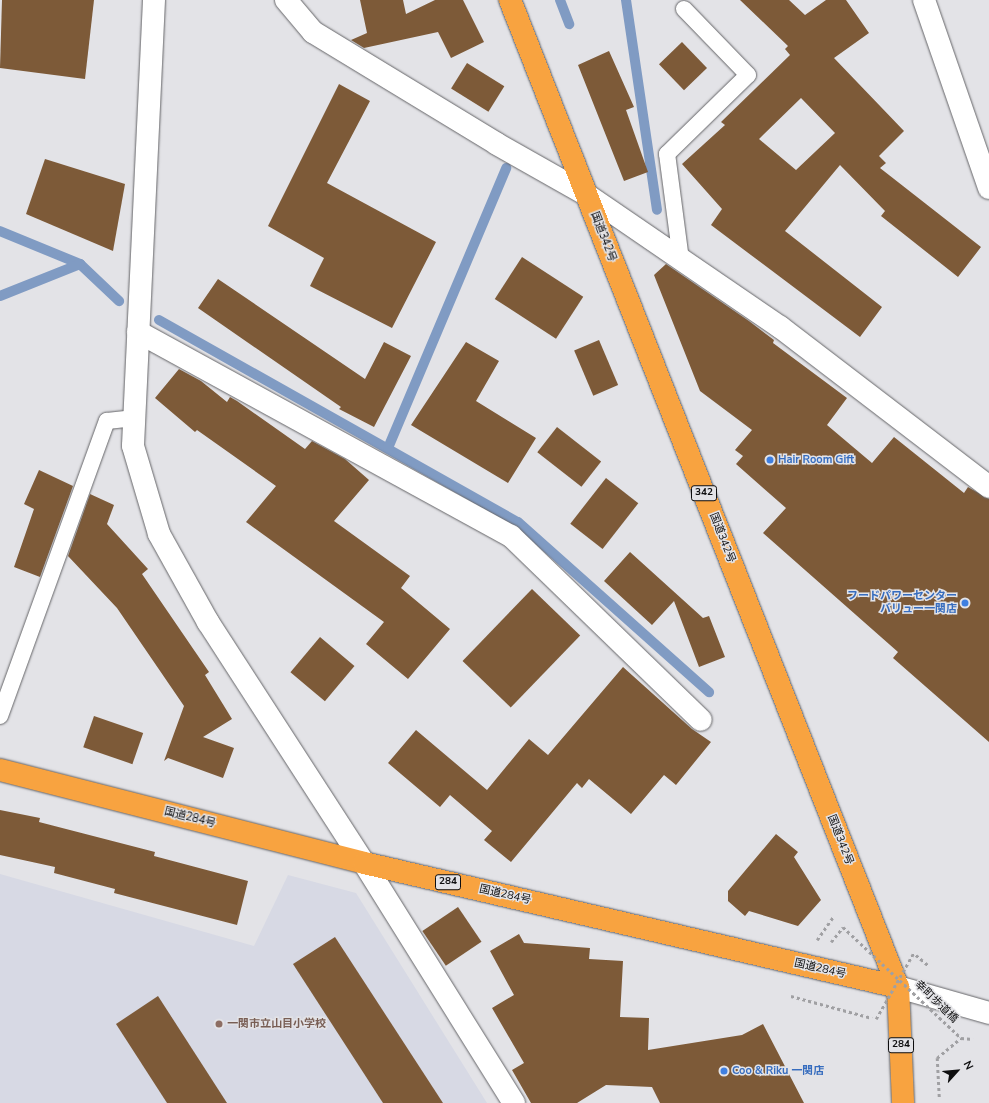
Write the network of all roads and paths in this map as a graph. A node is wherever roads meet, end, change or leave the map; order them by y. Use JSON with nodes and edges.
{"nodes":[{"id":1,"x":154,"y":0,"type":"edge"},
{"id":2,"x":286,"y":0,"type":"edge"},
{"id":3,"x":510,"y":0,"type":"edge"},
{"id":4,"x":924,"y":0,"type":"edge"},
{"id":5,"x":684,"y":9,"type":"dead end"},
{"id":6,"x":989,"y":188,"type":"edge"},
{"id":7,"x":587,"y":195,"type":"junction"},
{"id":8,"x":681,"y":260,"type":"junction"},
{"id":9,"x":138,"y":332,"type":"junction"},
{"id":10,"x":135,"y":418,"type":"junction"},
{"id":11,"x":989,"y":488,"type":"edge"},
{"id":12,"x":0,"y":716,"type":"edge"},
{"id":13,"x":701,"y":720,"type":"dead end"},
{"id":14,"x":0,"y":770,"type":"edge"},
{"id":15,"x":364,"y":863,"type":"junction"},
{"id":16,"x":833,"y":917,"type":"dead end"},
{"id":17,"x":817,"y":944,"type":"dead end"},
{"id":18,"x":827,"y":947,"type":"dead end"},
{"id":19,"x":914,"y":952,"type":"dead end"},
{"id":20,"x":899,"y":983,"type":"junction"},
{"id":21,"x":791,"y":996,"type":"dead end"},
{"id":22,"x":989,"y":1013,"type":"edge"},
{"id":23,"x":876,"y":1019,"type":"junction"},
{"id":24,"x":877,"y":1026,"type":"dead end"},
{"id":25,"x":939,"y":1097,"type":"dead end"},
{"id":26,"x":514,"y":1103,"type":"edge"},
{"id":27,"x":903,"y":1103,"type":"edge"}],
"edges":[{"from":1,"to":9,"type":"street"},
{"from":2,"to":7,"type":"street"},
{"from":3,"to":7,"type":"highway","name":"国道342号","number":"342"},
{"from":4,"to":6,"type":"street"},
{"from":5,"to":8,"type":"lane"},
{"from":7,"to":8,"type":"street"},
{"from":7,"to":20,"type":"highway","name":"国道342号","number":"342"},
{"from":8,"to":11,"type":"street"},
{"from":9,"to":10,"type":"street"},
{"from":9,"to":13,"type":"street"},
{"from":10,"to":12,"type":"lane"},
{"from":10,"to":15,"type":"street"},
{"from":14,"to":15,"type":"highway","name":"国道284号","number":"284"},
{"from":15,"to":20,"type":"highway","name":"国道284号","number":"284"},
{"from":15,"to":26,"type":"street"},
{"from":16,"to":17,"type":"path"},
{"from":18,"to":20,"type":"path","name":"幸町歩道橋","bridge":true},
{"from":19,"to":20,"type":"path","name":"幸町歩道橋","bridge":true},
{"from":20,"to":22,"type":"street"},
{"from":20,"to":23,"type":"path","name":"幸町歩道橋","bridge":true},
{"from":20,"to":25,"type":"path","name":"幸町歩道橋","bridge":true},
{"from":20,"to":27,"type":"highway","number":"284"},
{"from":21,"to":23,"type":"path"},
{"from":23,"to":24,"type":"path"}]}
